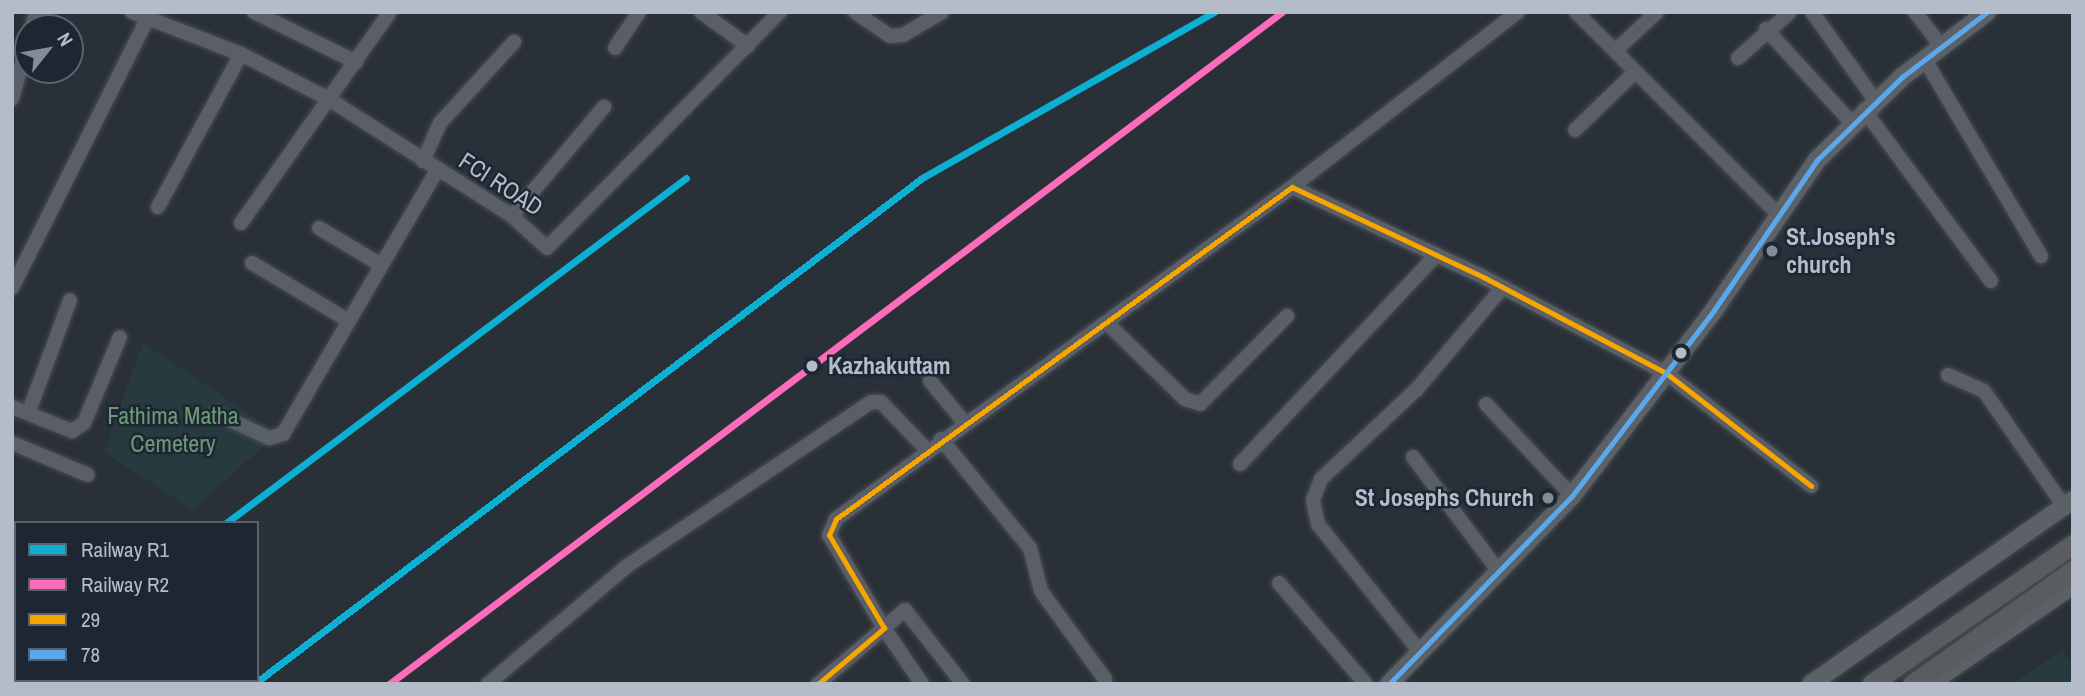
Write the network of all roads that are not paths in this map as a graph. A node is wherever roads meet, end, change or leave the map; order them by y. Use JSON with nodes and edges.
{"nodes":[{"id":1,"x":132,"y":12,"type":"edge"},
{"id":2,"x":254,"y":12,"type":"edge"},
{"id":3,"x":390,"y":12,"type":"edge"},
{"id":4,"x":639,"y":12,"type":"edge"},
{"id":5,"x":701,"y":12,"type":"edge"},
{"id":6,"x":780,"y":12,"type":"edge"},
{"id":7,"x":855,"y":12,"type":"edge"},
{"id":8,"x":942,"y":12,"type":"edge"},
{"id":9,"x":1518,"y":12,"type":"edge"},
{"id":10,"x":1576,"y":12,"type":"edge"},
{"id":11,"x":1657,"y":12,"type":"edge"},
{"id":12,"x":1790,"y":12,"type":"edge"},
{"id":13,"x":1812,"y":12,"type":"edge"},
{"id":14,"x":1915,"y":12,"type":"edge"},
{"id":15,"x":1987,"y":12,"type":"edge"},
{"id":16,"x":149,"y":17,"type":"edge"},
{"id":17,"x":1766,"y":29,"type":"junction"},
{"id":18,"x":514,"y":42,"type":"dead end"},
{"id":19,"x":748,"y":46,"type":"junction"},
{"id":20,"x":1942,"y":47,"type":"junction"},
{"id":21,"x":615,"y":48,"type":"dead end"},
{"id":22,"x":1615,"y":51,"type":"junction"},
{"id":23,"x":240,"y":54,"type":"junction"},
{"id":24,"x":1738,"y":58,"type":"dead end"},
{"id":25,"x":1925,"y":60,"type":"junction"},
{"id":26,"x":356,"y":62,"type":"junction"},
{"id":27,"x":1635,"y":72,"type":"junction"},
{"id":28,"x":327,"y":98,"type":"junction"},
{"id":29,"x":604,"y":107,"type":"dead end"},
{"id":30,"x":1863,"y":111,"type":"junction"},
{"id":31,"x":1574,"y":130,"type":"dead end"},
{"id":32,"x":424,"y":161,"type":"junction"},
{"id":33,"x":436,"y":170,"type":"junction"},
{"id":34,"x":1292,"y":187,"type":"junction"},
{"id":35,"x":158,"y":207,"type":"dead end"},
{"id":36,"x":1779,"y":215,"type":"junction"},
{"id":37,"x":512,"y":216,"type":"junction"},
{"id":38,"x":241,"y":223,"type":"dead end"},
{"id":39,"x":319,"y":228,"type":"dead end"},
{"id":40,"x":1436,"y":255,"type":"junction"},
{"id":41,"x":2041,"y":256,"type":"dead end"},
{"id":42,"x":252,"y":263,"type":"dead end"},
{"id":43,"x":381,"y":265,"type":"junction"},
{"id":44,"x":1991,"y":281,"type":"dead end"},
{"id":45,"x":1503,"y":287,"type":"junction"},
{"id":46,"x":12,"y":288,"type":"edge"},
{"id":47,"x":70,"y":300,"type":"dead end"},
{"id":48,"x":1287,"y":316,"type":"dead end"},
{"id":49,"x":349,"y":321,"type":"junction"},
{"id":50,"x":1108,"y":325,"type":"junction"},
{"id":51,"x":120,"y":337,"type":"dead end"},
{"id":52,"x":1666,"y":373,"type":"junction"},
{"id":53,"x":1948,"y":375,"type":"dead end"},
{"id":54,"x":930,"y":381,"type":"dead end"},
{"id":55,"x":1486,"y":404,"type":"dead end"},
{"id":56,"x":12,"y":407,"type":"edge"},
{"id":57,"x":29,"y":411,"type":"junction"},
{"id":58,"x":215,"y":413,"type":"dead end"},
{"id":59,"x":964,"y":422,"type":"junction"},
{"id":60,"x":941,"y":439,"type":"junction"},
{"id":61,"x":12,"y":443,"type":"edge"},
{"id":62,"x":926,"y":449,"type":"junction"},
{"id":63,"x":1413,"y":457,"type":"dead end"},
{"id":64,"x":1240,"y":464,"type":"dead end"},
{"id":65,"x":88,"y":475,"type":"dead end"},
{"id":66,"x":1811,"y":486,"type":"dead end"},
{"id":67,"x":1572,"y":496,"type":"junction"},
{"id":68,"x":2070,"y":506,"type":"edge"},
{"id":69,"x":2073,"y":544,"type":"edge"},
{"id":70,"x":2073,"y":570,"type":"edge"},
{"id":71,"x":1500,"y":573,"type":"junction"},
{"id":72,"x":1279,"y":583,"type":"dead end"},
{"id":73,"x":2073,"y":585,"type":"edge"},
{"id":74,"x":2073,"y":597,"type":"edge"},
{"id":75,"x":884,"y":628,"type":"junction"},
{"id":76,"x":1420,"y":652,"type":"junction"},
{"id":77,"x":835,"y":679,"type":"edge"},
{"id":78,"x":1105,"y":679,"type":"dead end"},
{"id":79,"x":488,"y":684,"type":"edge"},
{"id":80,"x":818,"y":684,"type":"edge"},
{"id":81,"x":922,"y":684,"type":"edge"},
{"id":82,"x":963,"y":684,"type":"edge"},
{"id":83,"x":1366,"y":684,"type":"edge"},
{"id":84,"x":1389,"y":684,"type":"edge"},
{"id":85,"x":1811,"y":684,"type":"edge"},
{"id":86,"x":1824,"y":684,"type":"edge"},
{"id":87,"x":1871,"y":684,"type":"edge"},
{"id":88,"x":1912,"y":684,"type":"edge"},
{"id":89,"x":1929,"y":684,"type":"edge"},
{"id":90,"x":1947,"y":684,"type":"edge"}],
"edges":[{"from":1,"to":16,"type":"street","name":"FCI ROAD"},
{"from":2,"to":26,"type":"street"},
{"from":3,"to":26,"type":"street"},
{"from":4,"to":21,"type":"street"},
{"from":5,"to":19,"type":"street"},
{"from":6,"to":19,"type":"street","name":"FCI ROAD"},
{"from":7,"to":8,"type":"street"},
{"from":9,"to":34,"type":"street"},
{"from":10,"to":22,"type":"street"},
{"from":11,"to":22,"type":"street"},
{"from":12,"to":17,"type":"street"},
{"from":13,"to":30,"type":"street"},
{"from":14,"to":20,"type":"street"},
{"from":15,"to":20,"type":"main road"},
{"from":16,"to":23,"type":"street","name":"FCI ROAD"},
{"from":16,"to":46,"type":"street"},
{"from":17,"to":24,"type":"street"},
{"from":17,"to":30,"type":"street"},
{"from":18,"to":32,"type":"street"},
{"from":19,"to":37,"type":"street","name":"FCI ROAD"},
{"from":20,"to":25,"type":"main road"},
{"from":22,"to":27,"type":"street"},
{"from":23,"to":28,"type":"street","name":"FCI ROAD"},
{"from":23,"to":35,"type":"street"},
{"from":25,"to":30,"type":"main road"},
{"from":25,"to":41,"type":"street"},
{"from":26,"to":28,"type":"street"},
{"from":27,"to":31,"type":"street"},
{"from":27,"to":36,"type":"street"},
{"from":28,"to":32,"type":"street","name":"FCI ROAD"},
{"from":28,"to":38,"type":"street"},
{"from":29,"to":37,"type":"street"},
{"from":30,"to":36,"type":"main road"},
{"from":30,"to":44,"type":"street"},
{"from":32,"to":33,"type":"street","name":"FCI ROAD"},
{"from":33,"to":37,"type":"street","name":"FCI ROAD"},
{"from":33,"to":43,"type":"street"},
{"from":34,"to":40,"type":"street"},
{"from":34,"to":50,"type":"street"},
{"from":36,"to":52,"type":"main road"},
{"from":39,"to":43,"type":"street"},
{"from":40,"to":45,"type":"street"},
{"from":40,"to":64,"type":"street"},
{"from":42,"to":49,"type":"street"},
{"from":43,"to":49,"type":"street"},
{"from":45,"to":52,"type":"street"},
{"from":45,"to":76,"type":"street"},
{"from":47,"to":57,"type":"street"},
{"from":48,"to":50,"type":"street"},
{"from":49,"to":58,"type":"street"},
{"from":50,"to":59,"type":"street"},
{"from":51,"to":57,"type":"street"},
{"from":52,"to":66,"type":"street"},
{"from":52,"to":67,"type":"main road"},
{"from":53,"to":68,"type":"street"},
{"from":54,"to":59,"type":"street"},
{"from":55,"to":67,"type":"street"},
{"from":56,"to":57,"type":"street"},
{"from":59,"to":60,"type":"street"},
{"from":60,"to":62,"type":"street"},
{"from":60,"to":78,"type":"street"},
{"from":61,"to":65,"type":"street"},
{"from":62,"to":75,"type":"street"},
{"from":62,"to":79,"type":"street"},
{"from":63,"to":71,"type":"street"},
{"from":67,"to":71,"type":"main road"},
{"from":68,"to":85,"type":"main road"},
{"from":68,"to":86,"type":"main road"},
{"from":69,"to":87,"type":"highway"},
{"from":70,"to":88,"type":"highway"},
{"from":71,"to":76,"type":"main road"},
{"from":72,"to":83,"type":"street"},
{"from":73,"to":89,"type":"main road"},
{"from":74,"to":90,"type":"main road"},
{"from":75,"to":77,"type":"street"},
{"from":75,"to":81,"type":"street"},
{"from":75,"to":82,"type":"street"},
{"from":76,"to":84,"type":"main road"},
{"from":77,"to":80,"type":"street"}]}
